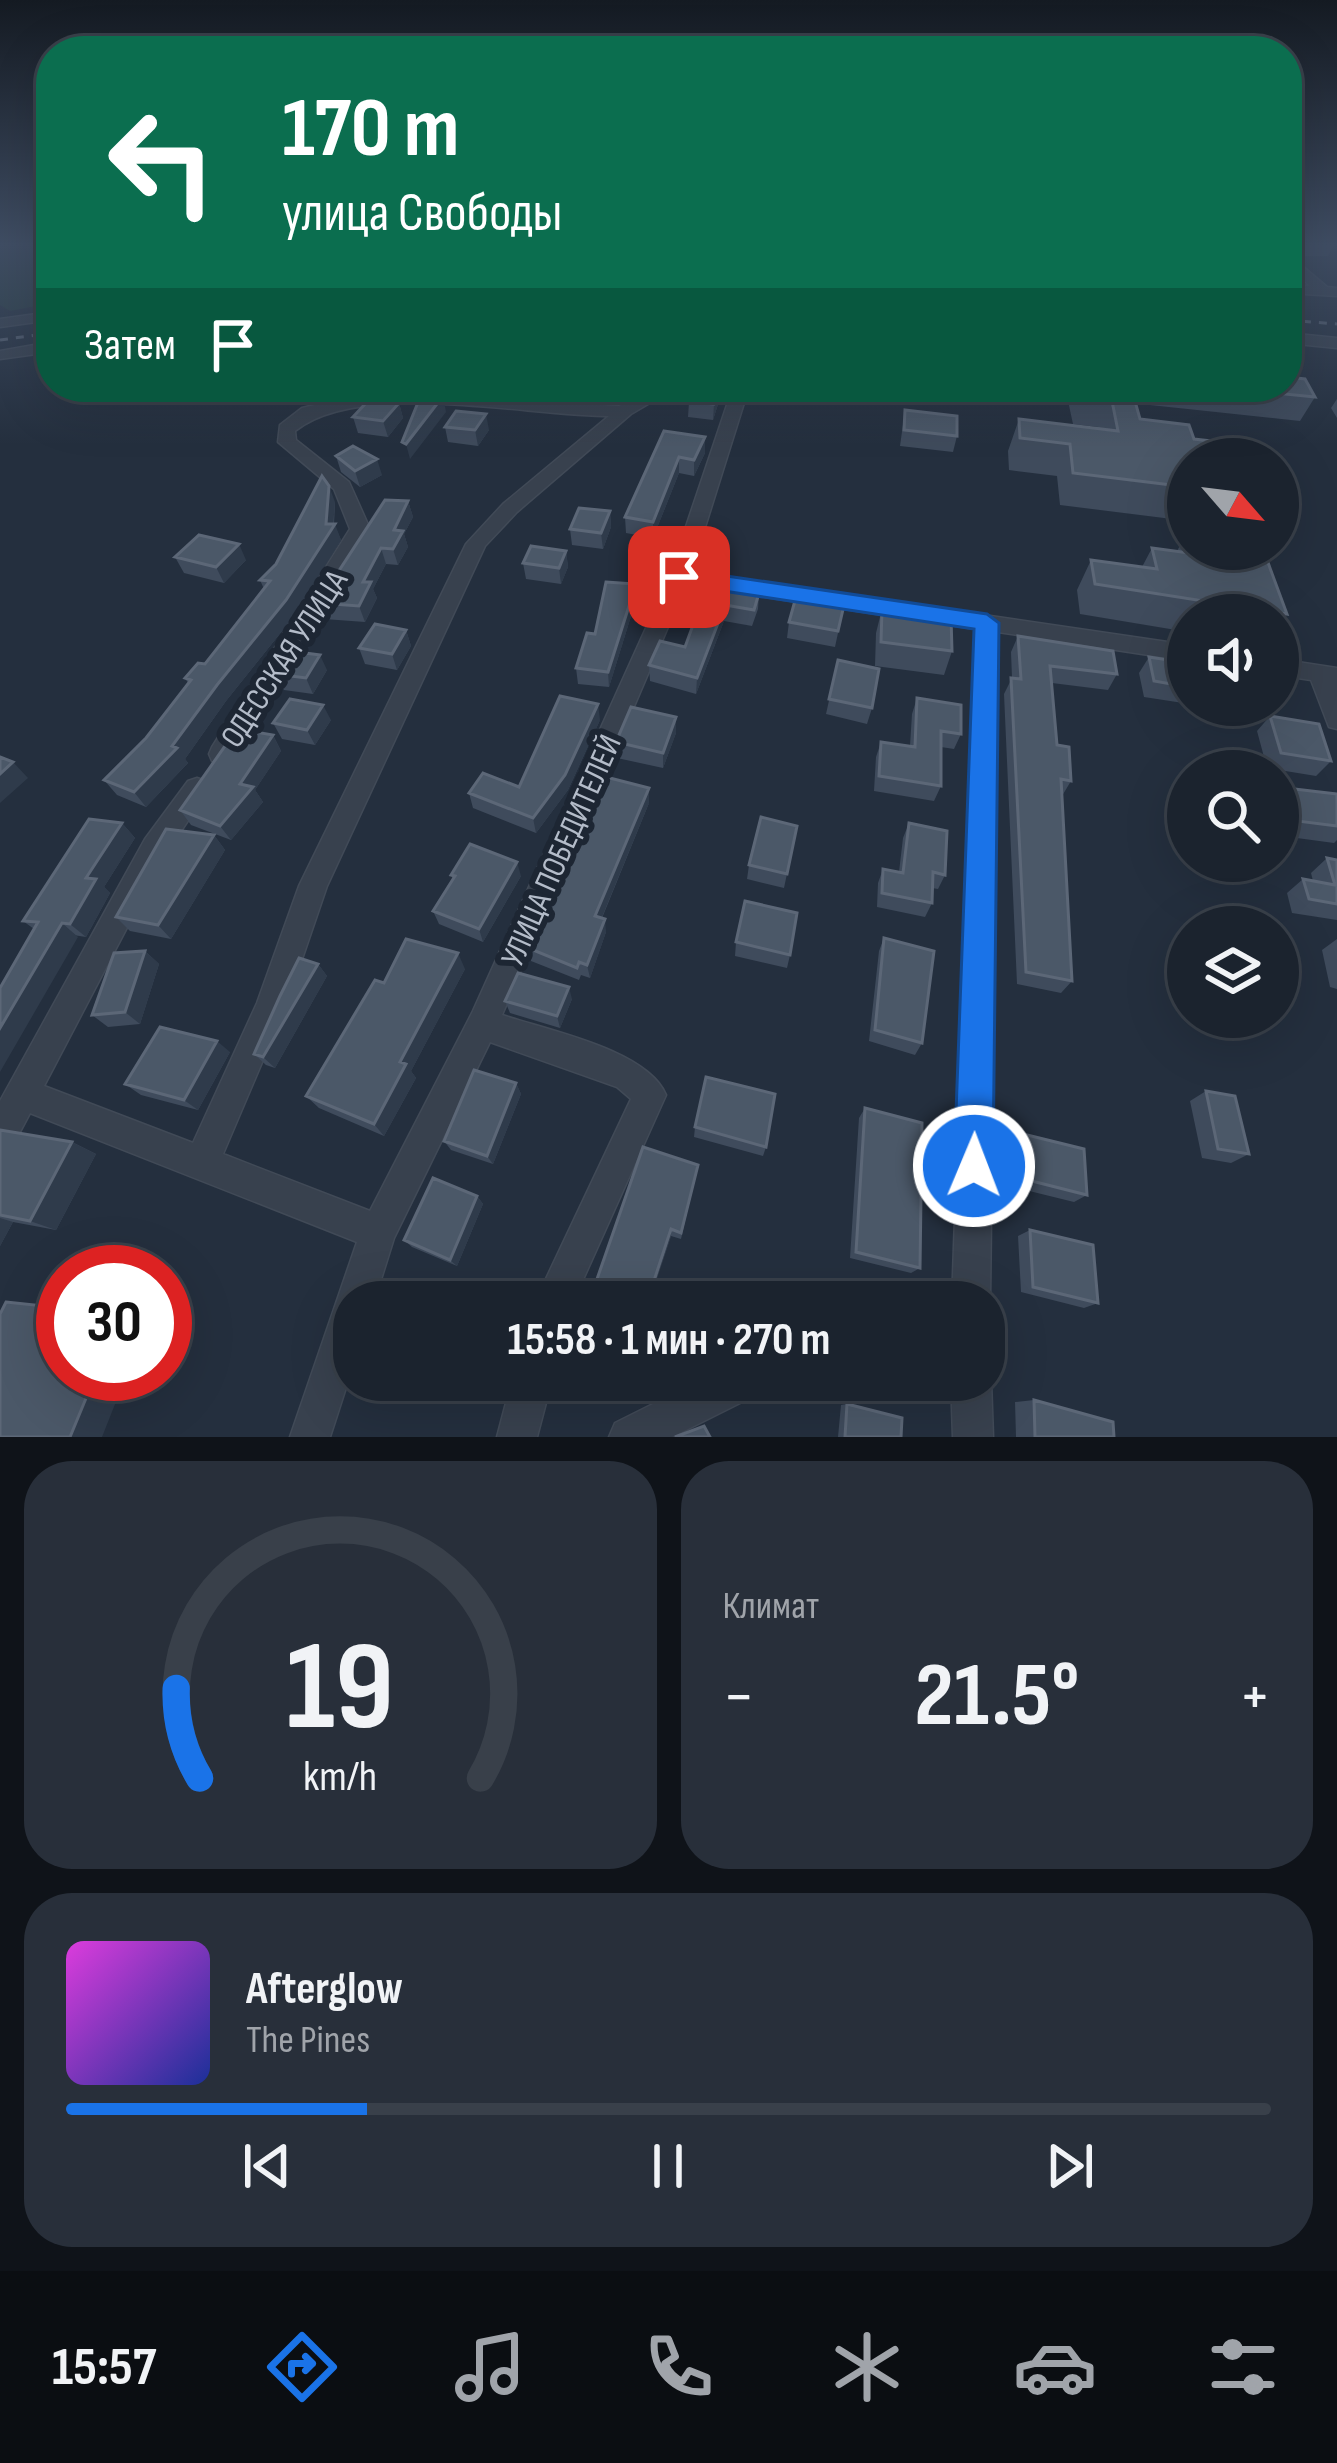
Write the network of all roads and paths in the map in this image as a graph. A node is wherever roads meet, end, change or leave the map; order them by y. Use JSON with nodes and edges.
{"nodes":[{"id":1,"x":36,"y":318,"type":"edge"},
{"id":2,"x":0,"y":322,"type":"edge"},
{"id":3,"x":1302,"y":340,"type":"edge"},
{"id":4,"x":1337,"y":343,"type":"edge"},
{"id":5,"x":36,"y":349,"type":"edge"},
{"id":6,"x":3,"y":355,"type":"dead end"},
{"id":7,"x":338,"y":402,"type":"edge"},
{"id":8,"x":409,"y":402,"type":"edge"},
{"id":9,"x":641,"y":402,"type":"edge"},
{"id":10,"x":736,"y":402,"type":"edge"},
{"id":11,"x":624,"y":411,"type":"junction"},
{"id":12,"x":549,"y":412,"type":"junction"},
{"id":13,"x":598,"y":437,"type":"junction"},
{"id":14,"x":679,"y":577,"type":"junction"},
{"id":15,"x":987,"y":623,"type":"junction"},
{"id":16,"x":1167,"y":650,"type":"edge"},
{"id":17,"x":1328,"y":674,"type":"edge"},
{"id":18,"x":1337,"y":719,"type":"edge"},
{"id":19,"x":483,"y":1024,"type":"junction"},
{"id":20,"x":23,"y":1094,"type":"junction"},
{"id":21,"x":0,"y":1135,"type":"edge"},
{"id":22,"x":203,"y":1161,"type":"junction"},
{"id":23,"x":378,"y":1232,"type":"junction"},
{"id":24,"x":361,"y":1281,"type":"edge"},
{"id":25,"x":564,"y":1281,"type":"edge"},
{"id":26,"x":971,"y":1281,"type":"edge"},
{"id":27,"x":333,"y":1367,"type":"edge"},
{"id":28,"x":526,"y":1401,"type":"edge"},
{"id":29,"x":701,"y":1401,"type":"edge"},
{"id":30,"x":971,"y":1401,"type":"edge"},
{"id":31,"x":310,"y":1437,"type":"edge"},
{"id":32,"x":517,"y":1437,"type":"edge"},
{"id":33,"x":629,"y":1437,"type":"edge"},
{"id":34,"x":973,"y":1437,"type":"edge"}],
"edges":[{"from":1,"to":2,"type":"street"},
{"from":3,"to":4,"type":"street"},
{"from":5,"to":6,"type":"street"},
{"from":7,"to":20,"type":"street","name":"ОДЕССКАЯ УЛИЦА"},
{"from":8,"to":12,"type":"street","name":"ОДЕССКАЯ УЛИЦА"},
{"from":9,"to":11,"type":"street","name":"ОДЕССКАЯ УЛИЦА"},
{"from":10,"to":14,"type":"street","name":"УЛИЦА ПОБЕДИТЕЛЕЙ"},
{"from":11,"to":12,"type":"street","name":"ОДЕССКАЯ УЛИЦА"},
{"from":11,"to":13,"type":"street"},
{"from":12,"to":13,"type":"street","name":"ОДЕССКАЯ УЛИЦА"},
{"from":13,"to":22,"type":"street"},
{"from":14,"to":15,"type":"street"},
{"from":14,"to":19,"type":"street","name":"УЛИЦА ПОБЕДИТЕЛЕЙ"},
{"from":15,"to":16,"type":"street"},
{"from":15,"to":26,"type":"street"},
{"from":17,"to":18,"type":"street"},
{"from":19,"to":23,"type":"street","name":"УЛИЦА ПОБЕДИТЕЛЕЙ"},
{"from":19,"to":25,"type":"street"},
{"from":20,"to":21,"type":"street","name":"ОДЕССКАЯ УЛИЦА"},
{"from":20,"to":22,"type":"street"},
{"from":22,"to":23,"type":"street"},
{"from":23,"to":24,"type":"street","name":"УЛИЦА ПОБЕДИТЕЛЕЙ"},
{"from":27,"to":31,"type":"street","name":"УЛИЦА ПОБЕДИТЕЛЕЙ"},
{"from":28,"to":32,"type":"street"},
{"from":29,"to":33,"type":"street"},
{"from":30,"to":34,"type":"street"}]}
